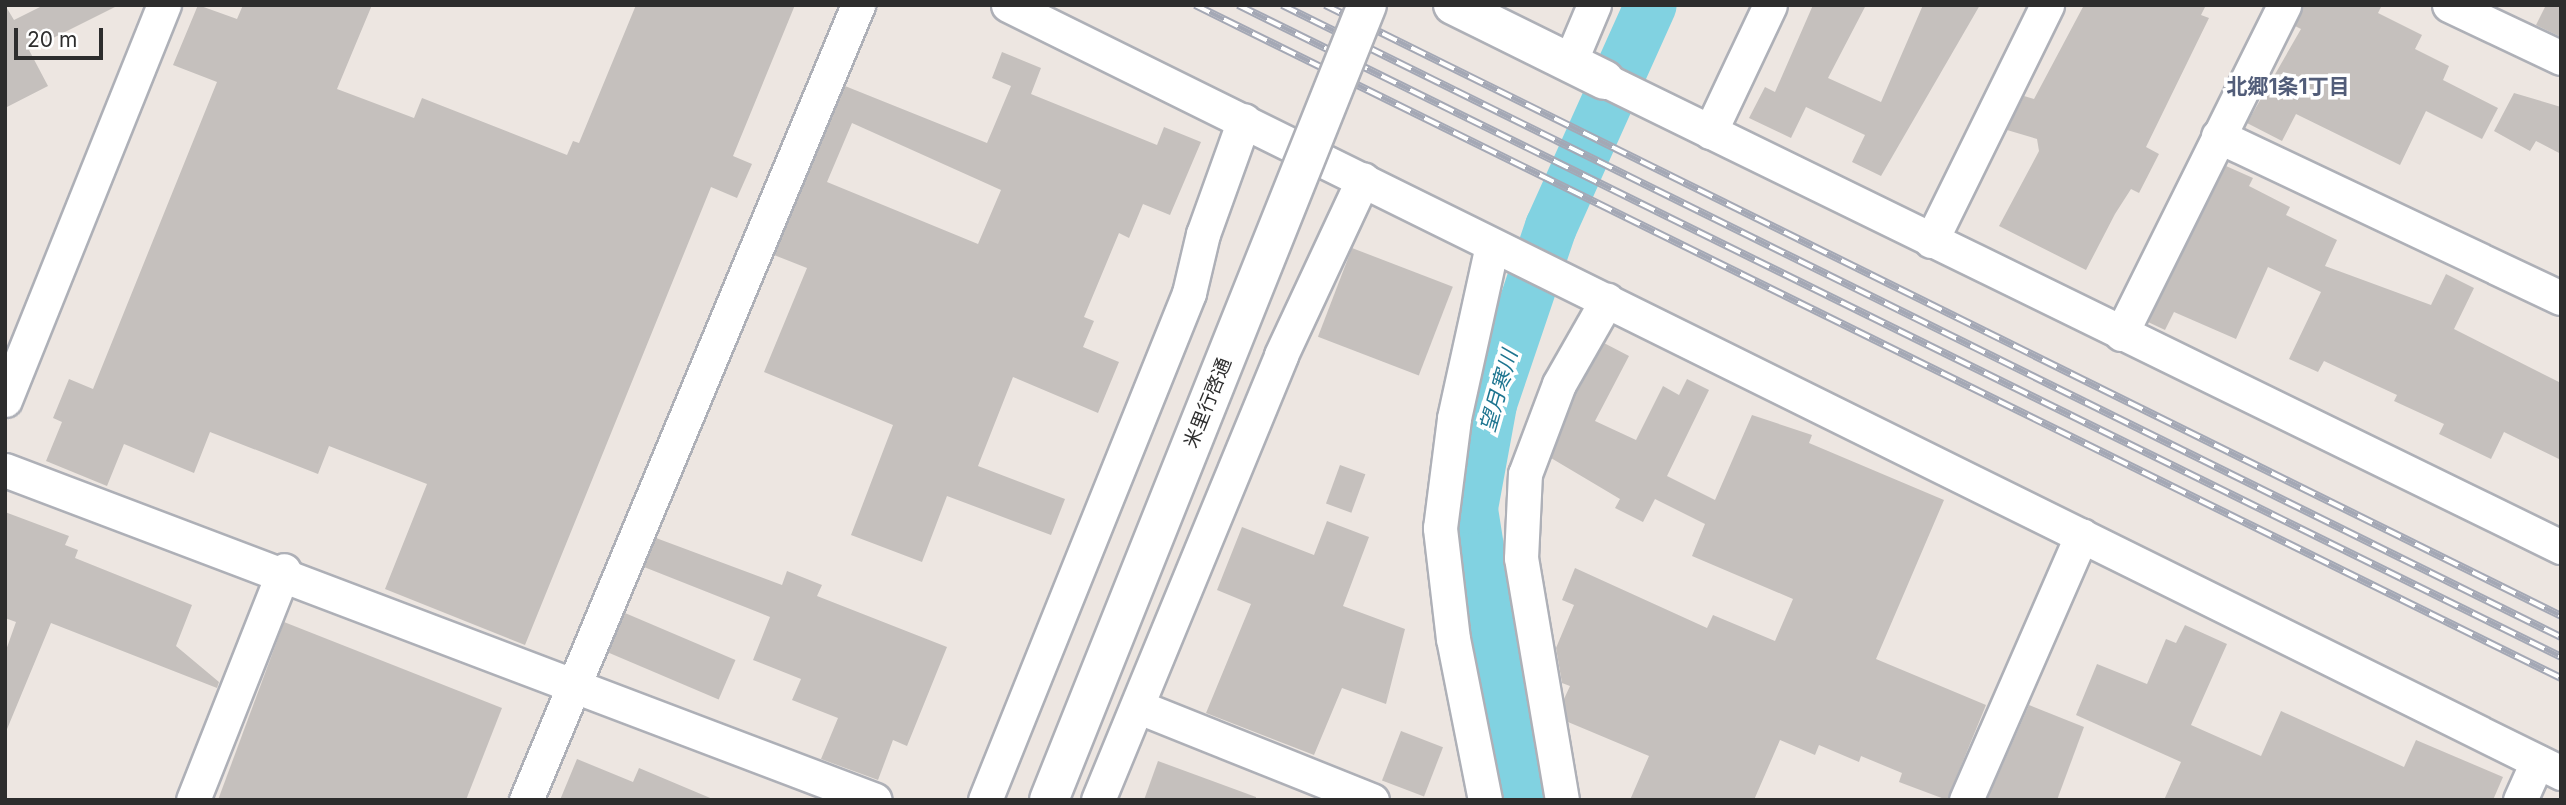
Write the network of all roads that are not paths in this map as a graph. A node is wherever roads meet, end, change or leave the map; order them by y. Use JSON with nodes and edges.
{"nodes":[{"id":1,"x":164,"y":5,"type":"edge"},
{"id":2,"x":858,"y":5,"type":"edge"},
{"id":3,"x":1008,"y":5,"type":"edge"},
{"id":4,"x":1367,"y":5,"type":"edge"},
{"id":5,"x":1453,"y":5,"type":"edge"},
{"id":6,"x":1594,"y":5,"type":"edge"},
{"id":7,"x":1770,"y":5,"type":"edge"},
{"id":8,"x":2047,"y":5,"type":"edge"},
{"id":9,"x":2284,"y":5,"type":"edge"},
{"id":10,"x":2449,"y":5,"type":"edge"},
{"id":11,"x":2561,"y":58,"type":"edge"},
{"id":12,"x":1570,"y":62,"type":"junction"},
{"id":13,"x":1605,"y":80,"type":"joint"},
{"id":14,"x":1244,"y":121,"type":"junction"},
{"id":15,"x":1710,"y":132,"type":"junction"},
{"id":16,"x":2218,"y":136,"type":"junction"},
{"id":17,"x":1363,"y":179,"type":"junction"},
{"id":18,"x":1931,"y":241,"type":"junction"},
{"id":19,"x":1492,"y":245,"type":"junction"},
{"id":20,"x":1599,"y":296,"type":"junction"},
{"id":21,"x":2561,"y":298,"type":"edge"},
{"id":22,"x":2122,"y":334,"type":"junction"},
{"id":23,"x":5,"y":400,"type":"edge"},
{"id":24,"x":5,"y":470,"type":"edge"},
{"id":25,"x":2082,"y":535,"type":"junction"},
{"id":26,"x":2561,"y":547,"type":"edge"},
{"id":27,"x":284,"y":570,"type":"junction"},
{"id":28,"x":576,"y":684,"type":"junction"},
{"id":29,"x":1139,"y":707,"type":"junction"},
{"id":30,"x":2549,"y":767,"type":"edge"},
{"id":31,"x":192,"y":800,"type":"edge"},
{"id":32,"x":526,"y":800,"type":"edge"},
{"id":33,"x":875,"y":800,"type":"edge"},
{"id":34,"x":985,"y":800,"type":"edge"},
{"id":35,"x":1049,"y":800,"type":"edge"},
{"id":36,"x":1098,"y":800,"type":"edge"},
{"id":37,"x":1372,"y":800,"type":"edge"},
{"id":38,"x":1485,"y":800,"type":"edge"},
{"id":39,"x":1562,"y":800,"type":"edge"},
{"id":40,"x":1966,"y":800,"type":"edge"},
{"id":41,"x":2520,"y":800,"type":"edge"}],
"edges":[{"from":1,"to":23,"type":"street"},
{"from":2,"to":28,"type":"street"},
{"from":3,"to":14,"type":"street"},
{"from":4,"to":35,"type":"street","name":"米里行啓通","bridge":true},
{"from":5,"to":12,"type":"street"},
{"from":6,"to":12,"type":"street"},
{"from":7,"to":15,"type":"street"},
{"from":8,"to":18,"type":"street"},
{"from":9,"to":16,"type":"street"},
{"from":10,"to":11,"type":"street"},
{"from":12,"to":13,"type":"street"},
{"from":13,"to":15,"type":"street"},
{"from":14,"to":17,"type":"street"},
{"from":14,"to":34,"type":"street"},
{"from":15,"to":18,"type":"street"},
{"from":16,"to":21,"type":"street"},
{"from":16,"to":22,"type":"street"},
{"from":17,"to":19,"type":"street"},
{"from":17,"to":29,"type":"street"},
{"from":18,"to":22,"type":"street"},
{"from":19,"to":20,"type":"street"},
{"from":19,"to":38,"type":"street"},
{"from":20,"to":25,"type":"street"},
{"from":20,"to":39,"type":"street"},
{"from":22,"to":26,"type":"street"},
{"from":24,"to":27,"type":"street"},
{"from":25,"to":30,"type":"street"},
{"from":25,"to":40,"type":"street"},
{"from":27,"to":28,"type":"street"},
{"from":27,"to":31,"type":"street"},
{"from":28,"to":32,"type":"street"},
{"from":28,"to":33,"type":"street"},
{"from":29,"to":36,"type":"street"},
{"from":29,"to":37,"type":"street"},
{"from":30,"to":41,"type":"street"}]}
